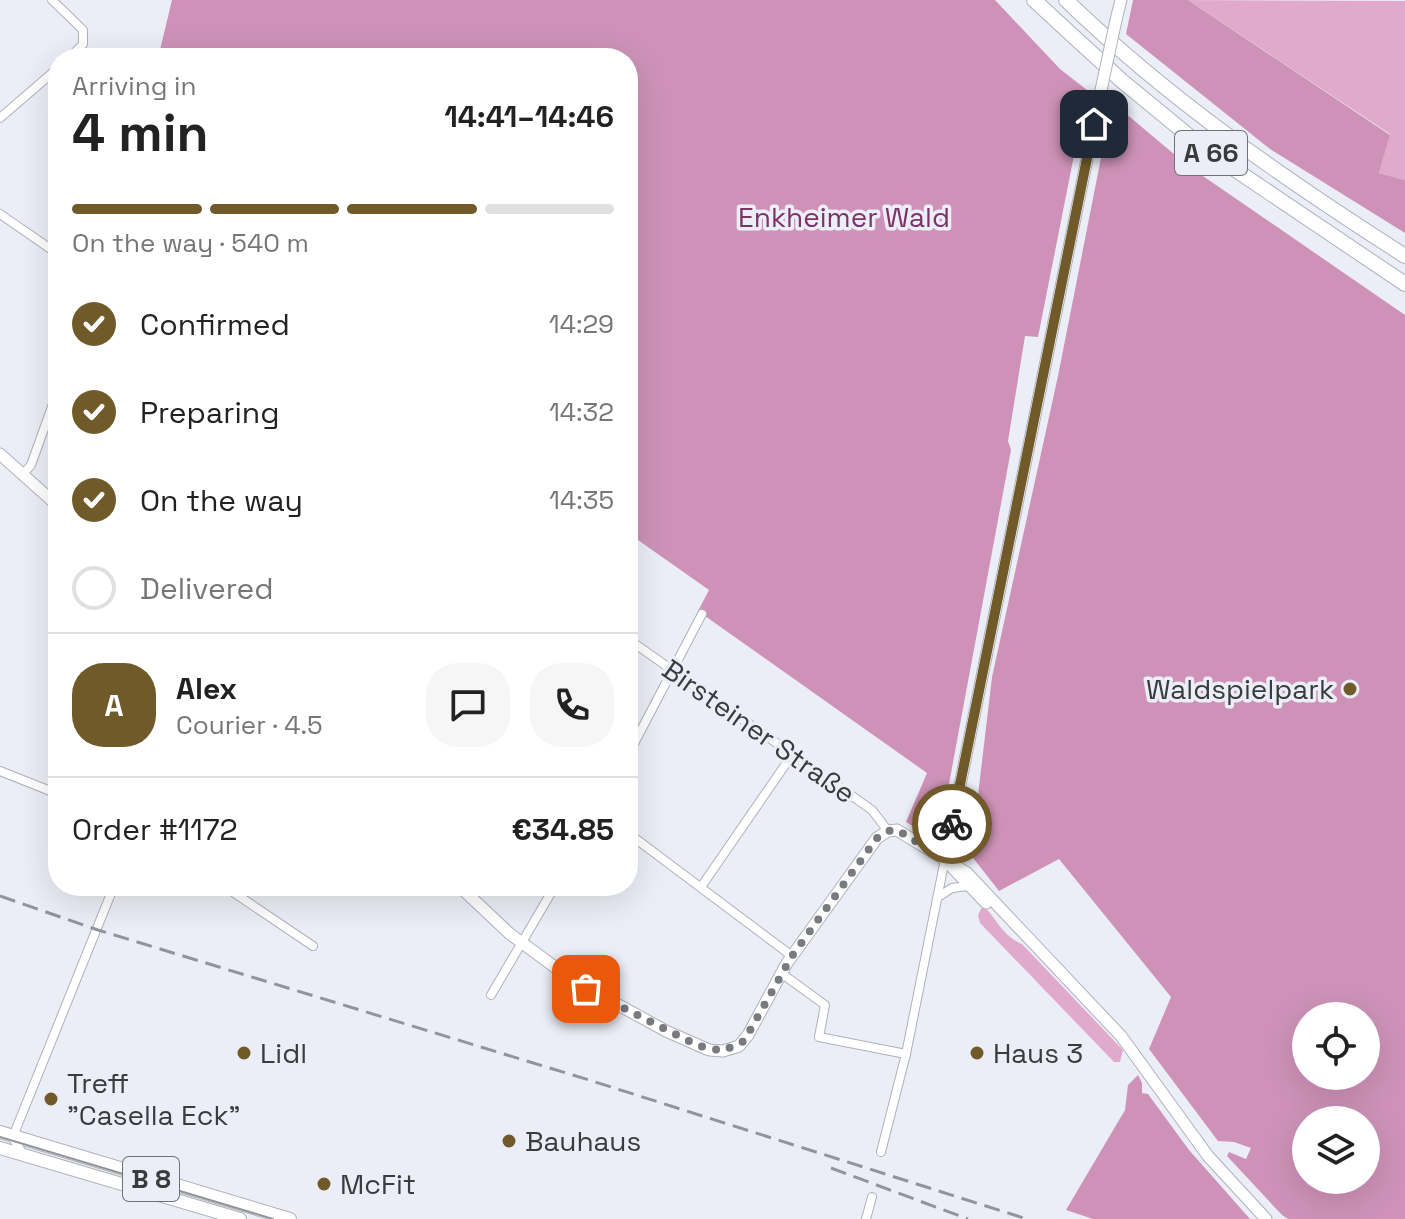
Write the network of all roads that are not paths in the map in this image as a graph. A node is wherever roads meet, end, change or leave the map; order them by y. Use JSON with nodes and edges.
{"nodes":[{"id":1,"x":52,"y":0,"type":"edge"},
{"id":2,"x":1034,"y":0,"type":"edge"},
{"id":3,"x":1066,"y":0,"type":"edge"},
{"id":4,"x":1121,"y":0,"type":"edge"},
{"id":5,"x":79,"y":48,"type":"edge"},
{"id":6,"x":48,"y":77,"type":"edge"},
{"id":7,"x":0,"y":118,"type":"edge"},
{"id":8,"x":0,"y":214,"type":"edge"},
{"id":9,"x":48,"y":247,"type":"edge"},
{"id":10,"x":1405,"y":256,"type":"edge"},
{"id":11,"x":1405,"y":284,"type":"edge"},
{"id":12,"x":48,"y":418,"type":"edge"},
{"id":13,"x":0,"y":454,"type":"edge"},
{"id":14,"x":23,"y":474,"type":"junction"},
{"id":15,"x":48,"y":497,"type":"edge"},
{"id":16,"x":702,"y":614,"type":"dead end"},
{"id":17,"x":638,"y":646,"type":"edge"},
{"id":18,"x":674,"y":671,"type":"junction"},
{"id":19,"x":638,"y":737,"type":"edge"},
{"id":20,"x":792,"y":755,"type":"junction"},
{"id":21,"x":0,"y":771,"type":"edge"},
{"id":22,"x":48,"y":790,"type":"edge"},
{"id":23,"x":952,"y":826,"type":"junction"},
{"id":24,"x":888,"y":831,"type":"junction"},
{"id":25,"x":638,"y":840,"type":"edge"},
{"id":26,"x":920,"y":843,"type":"junction"},
{"id":27,"x":945,"y":859,"type":"junction"},
{"id":28,"x":968,"y":879,"type":"junction"},
{"id":29,"x":701,"y":887,"type":"junction"},
{"id":30,"x":110,"y":896,"type":"edge"},
{"id":31,"x":239,"y":896,"type":"edge"},
{"id":32,"x":470,"y":896,"type":"edge"},
{"id":33,"x":550,"y":896,"type":"edge"},
{"id":34,"x":938,"y":897,"type":"junction"},
{"id":35,"x":523,"y":945,"type":"junction"},
{"id":36,"x":313,"y":946,"type":"dead end"},
{"id":37,"x":792,"y":956,"type":"junction"},
{"id":38,"x":781,"y":973,"type":"junction"},
{"id":39,"x":491,"y":995,"type":"dead end"},
{"id":40,"x":906,"y":1054,"type":"junction"},
{"id":41,"x":0,"y":1132,"type":"edge"},
{"id":42,"x":13,"y":1136,"type":"junction"},
{"id":43,"x":0,"y":1148,"type":"edge"},
{"id":44,"x":881,"y":1152,"type":"dead end"},
{"id":45,"x":26,"y":1156,"type":"junction"},
{"id":46,"x":872,"y":1197,"type":"dead end"},
{"id":47,"x":240,"y":1219,"type":"edge"},
{"id":48,"x":290,"y":1219,"type":"edge"},
{"id":49,"x":866,"y":1219,"type":"edge"},
{"id":50,"x":1266,"y":1219,"type":"edge"}],
"edges":[{"from":1,"to":5,"type":"street"},
{"from":2,"to":11,"type":"highway","number":"A 66"},
{"from":3,"to":10,"type":"highway","number":"A 66"},
{"from":4,"to":23,"type":"main road","bridge":true},
{"from":6,"to":7,"type":"street"},
{"from":8,"to":9,"type":"street"},
{"from":12,"to":14,"type":"street"},
{"from":13,"to":14,"type":"main road"},
{"from":14,"to":15,"type":"main road"},
{"from":16,"to":18,"type":"street"},
{"from":17,"to":18,"type":"street","name":"Birsteiner Straße"},
{"from":18,"to":19,"type":"street"},
{"from":18,"to":20,"type":"street","name":"Birsteiner Straße"},
{"from":20,"to":24,"type":"street","name":"Birsteiner Straße"},
{"from":20,"to":29,"type":"street"},
{"from":21,"to":22,"type":"street"},
{"from":23,"to":26,"type":"main road"},
{"from":23,"to":27,"type":"main road"},
{"from":23,"to":28,"type":"main road"},
{"from":24,"to":26,"type":"main road","name":"Birsteiner Straße"},
{"from":24,"to":37,"type":"main road"},
{"from":25,"to":29,"type":"street"},
{"from":26,"to":27,"type":"main road","name":"Birsteiner Straße"},
{"from":27,"to":28,"type":"main road","name":"Birsteiner Straße"},
{"from":27,"to":34,"type":"street"},
{"from":28,"to":34,"type":"street"},
{"from":28,"to":50,"type":"main road"},
{"from":29,"to":37,"type":"street"},
{"from":30,"to":42,"type":"street"},
{"from":31,"to":36,"type":"street"},
{"from":32,"to":35,"type":"main road"},
{"from":33,"to":35,"type":"street"},
{"from":34,"to":40,"type":"street"},
{"from":35,"to":38,"type":"main road"},
{"from":35,"to":39,"type":"street"},
{"from":37,"to":38,"type":"main road"},
{"from":38,"to":40,"type":"street"},
{"from":40,"to":44,"type":"street"},
{"from":41,"to":42,"type":"main road","number":"B 8"},
{"from":42,"to":45,"type":"street"},
{"from":42,"to":48,"type":"main road","number":"B 8"},
{"from":43,"to":45,"type":"main road","number":"B 8"},
{"from":45,"to":47,"type":"main road","number":"B 8"},
{"from":46,"to":49,"type":"street"}]}
